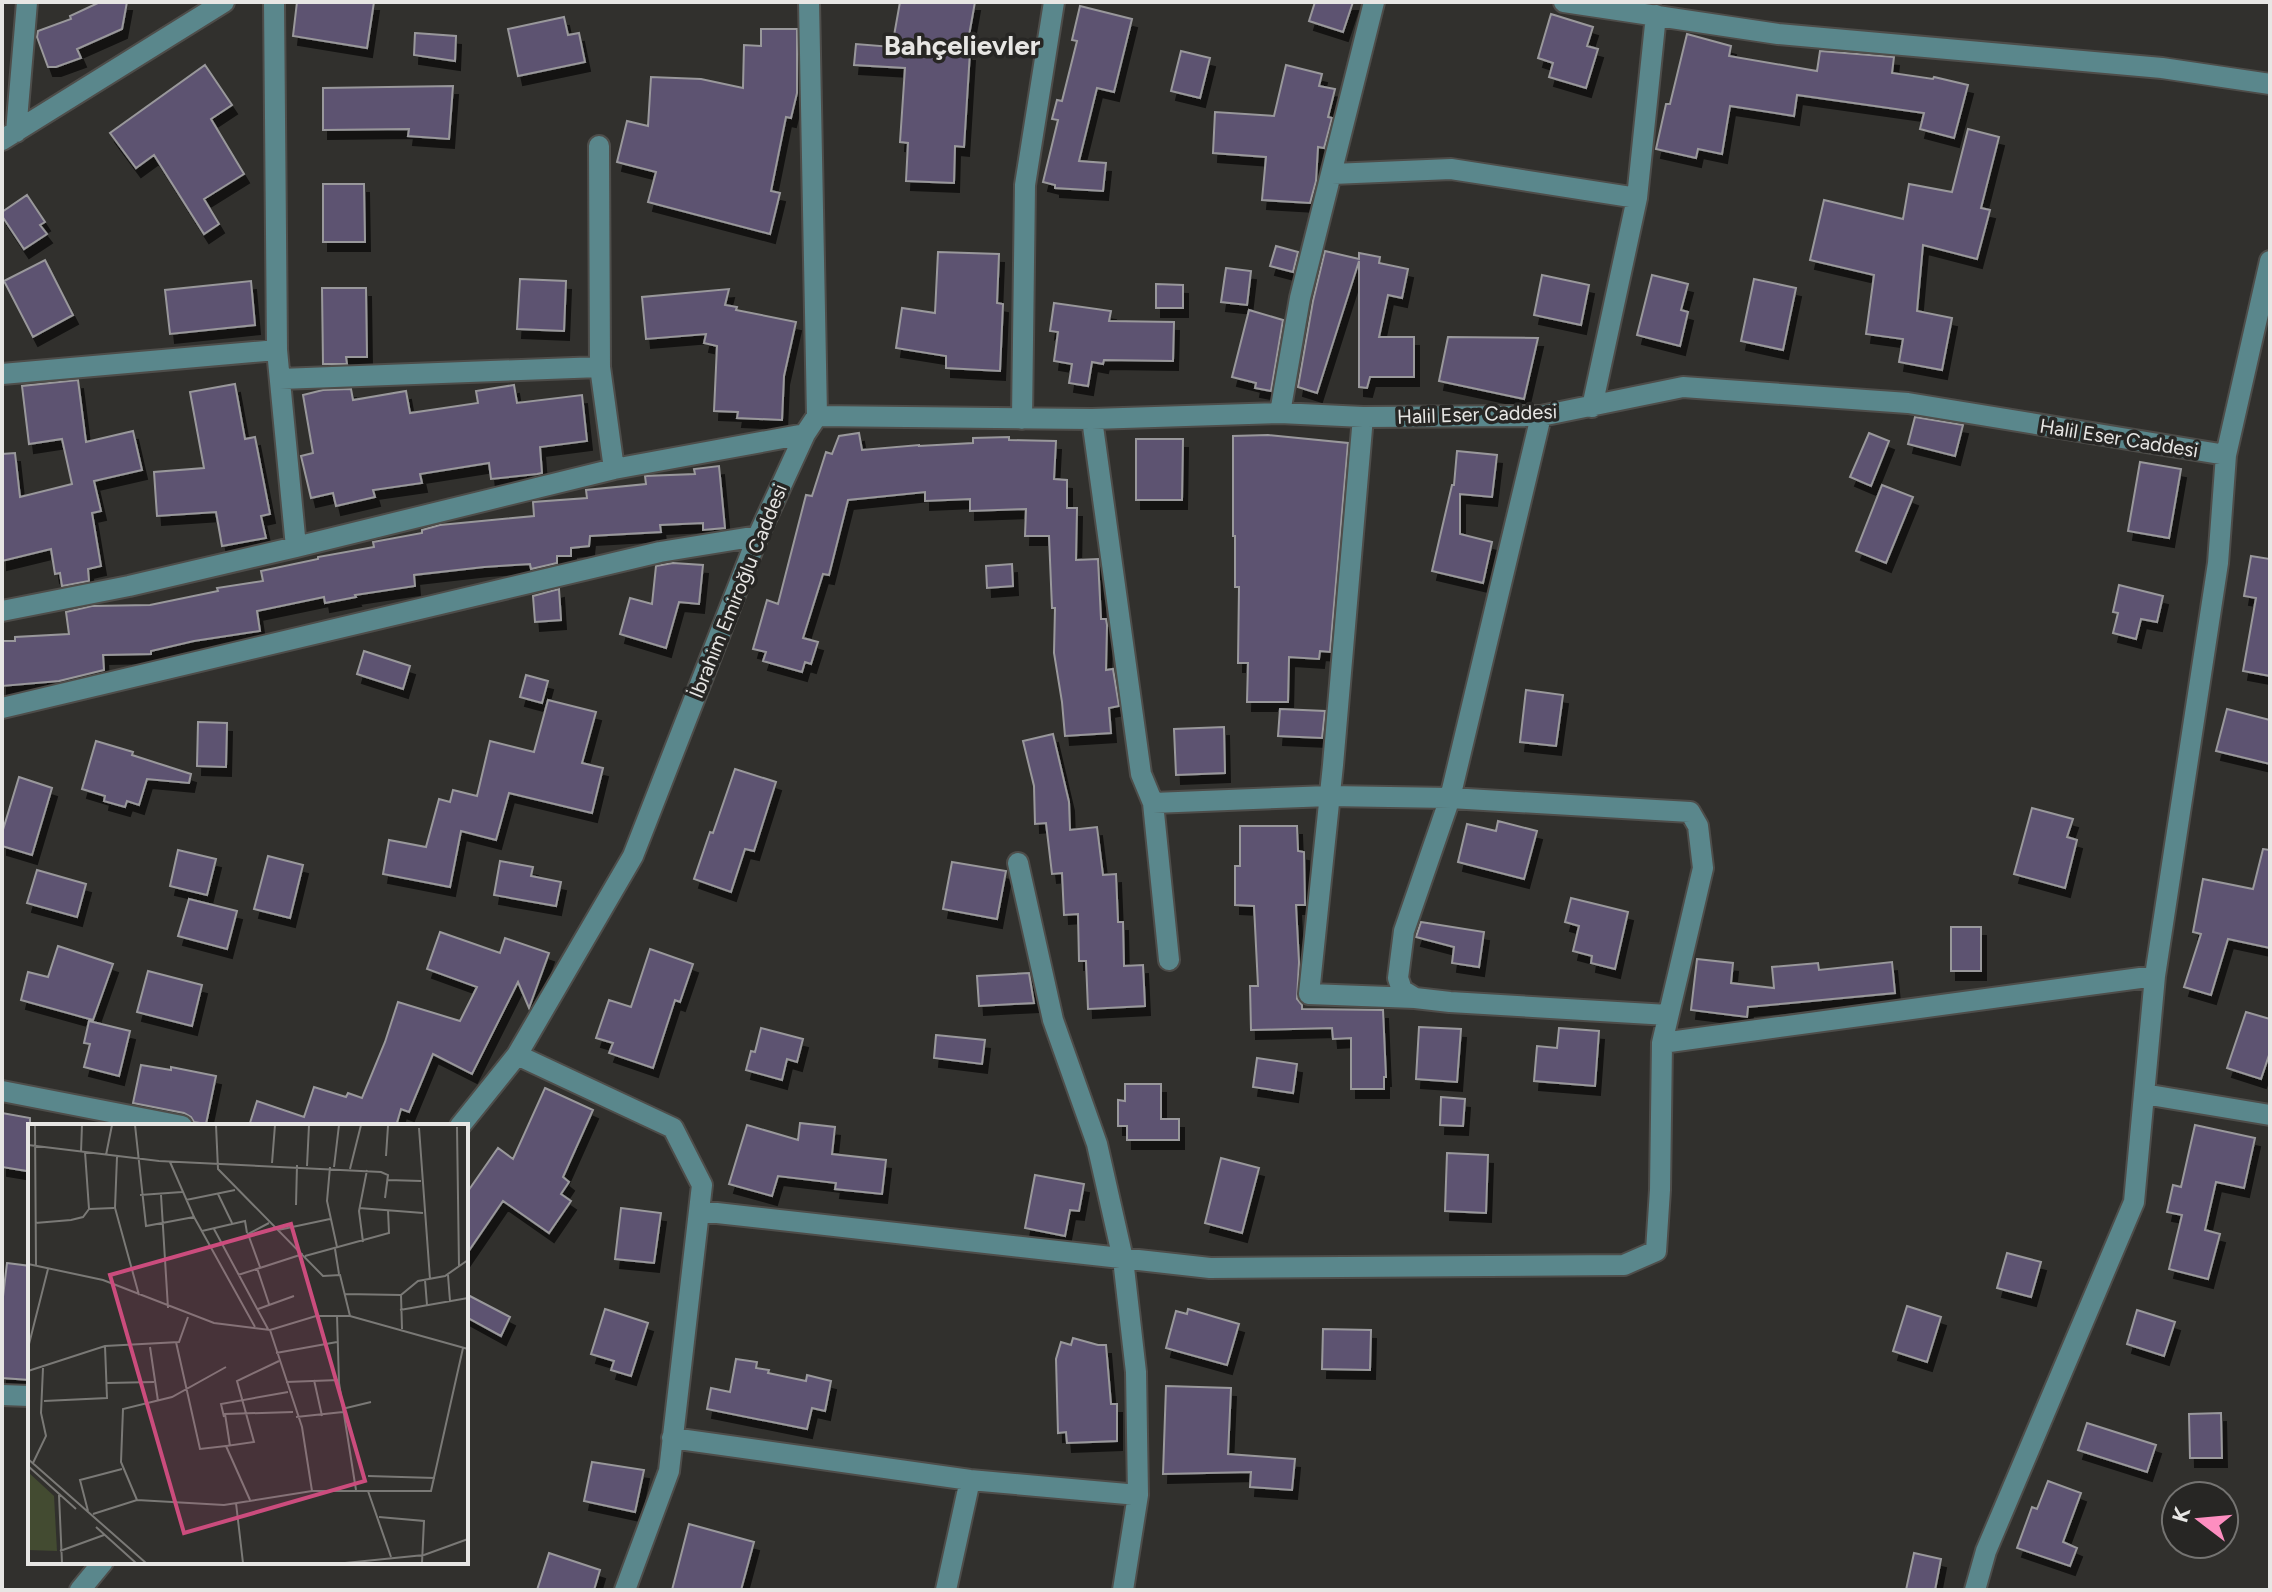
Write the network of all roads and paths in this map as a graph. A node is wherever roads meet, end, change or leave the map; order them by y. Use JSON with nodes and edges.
{"nodes":[{"id":1,"x":27,"y":2,"type":"edge"},
{"id":2,"x":224,"y":2,"type":"edge"},
{"id":3,"x":274,"y":2,"type":"edge"},
{"id":4,"x":809,"y":2,"type":"edge"},
{"id":5,"x":1054,"y":2,"type":"edge"},
{"id":6,"x":1374,"y":2,"type":"edge"},
{"id":7,"x":1564,"y":2,"type":"edge"},
{"id":8,"x":1630,"y":7,"type":"edge"},
{"id":9,"x":1656,"y":15,"type":"junction"},
{"id":10,"x":2270,"y":84,"type":"edge"},
{"id":11,"x":9,"y":136,"type":"edge"},
{"id":12,"x":599,"y":146,"type":"dead end"},
{"id":13,"x":1332,"y":174,"type":"junction"},
{"id":14,"x":1637,"y":198,"type":"junction"},
{"id":15,"x":2270,"y":261,"type":"edge"},
{"id":16,"x":277,"y":350,"type":"junction"},
{"id":17,"x":600,"y":367,"type":"junction"},
{"id":18,"x":2,"y":374,"type":"edge"},
{"id":19,"x":280,"y":379,"type":"junction"},
{"id":20,"x":1592,"y":407,"type":"junction"},
{"id":21,"x":1280,"y":413,"type":"junction"},
{"id":22,"x":817,"y":416,"type":"junction"},
{"id":23,"x":1541,"y":416,"type":"junction"},
{"id":24,"x":1363,"y":417,"type":"junction"},
{"id":25,"x":1022,"y":419,"type":"junction"},
{"id":26,"x":1092,"y":419,"type":"junction"},
{"id":27,"x":805,"y":434,"type":"junction"},
{"id":28,"x":2226,"y":455,"type":"junction"},
{"id":29,"x":614,"y":469,"type":"junction"},
{"id":30,"x":758,"y":536,"type":"junction"},
{"id":31,"x":296,"y":547,"type":"junction"},
{"id":32,"x":2,"y":611,"type":"edge"},
{"id":33,"x":2,"y":708,"type":"edge"},
{"id":34,"x":1329,"y":796,"type":"junction"},
{"id":35,"x":1450,"y":798,"type":"junction"},
{"id":36,"x":1153,"y":803,"type":"junction"},
{"id":37,"x":1018,"y":863,"type":"dead end"},
{"id":38,"x":1169,"y":960,"type":"dead end"},
{"id":39,"x":2155,"y":976,"type":"junction"},
{"id":40,"x":1415,"y":998,"type":"junction"},
{"id":41,"x":1668,"y":1015,"type":"junction"},
{"id":42,"x":1662,"y":1043,"type":"junction"},
{"id":43,"x":517,"y":1055,"type":"junction"},
{"id":44,"x":2,"y":1091,"type":"edge"},
{"id":45,"x":2144,"y":1094,"type":"junction"},
{"id":46,"x":2270,"y":1115,"type":"edge"},
{"id":47,"x":172,"y":1124,"type":"edge"},
{"id":48,"x":462,"y":1124,"type":"edge"},
{"id":49,"x":699,"y":1211,"type":"junction"},
{"id":50,"x":1123,"y":1259,"type":"junction"},
{"id":51,"x":2,"y":1395,"type":"edge"},
{"id":52,"x":28,"y":1396,"type":"edge"},
{"id":53,"x":672,"y":1438,"type":"junction"},
{"id":54,"x":970,"y":1480,"type":"junction"},
{"id":55,"x":1138,"y":1495,"type":"junction"},
{"id":56,"x":101,"y":1564,"type":"edge"},
{"id":57,"x":80,"y":1590,"type":"edge"},
{"id":58,"x":625,"y":1590,"type":"edge"},
{"id":59,"x":946,"y":1590,"type":"edge"},
{"id":60,"x":1123,"y":1590,"type":"edge"},
{"id":61,"x":1975,"y":1590,"type":"edge"}],
"edges":[{"from":1,"to":11,"type":"street"},
{"from":2,"to":11,"type":"street"},
{"from":3,"to":16,"type":"street"},
{"from":4,"to":22,"type":"street"},
{"from":5,"to":25,"type":"street"},
{"from":6,"to":13,"type":"street"},
{"from":7,"to":8,"type":"street"},
{"from":8,"to":9,"type":"street"},
{"from":9,"to":10,"type":"street"},
{"from":9,"to":14,"type":"street"},
{"from":12,"to":17,"type":"street"},
{"from":13,"to":14,"type":"street"},
{"from":13,"to":21,"type":"street"},
{"from":14,"to":20,"type":"street"},
{"from":15,"to":28,"type":"street"},
{"from":16,"to":18,"type":"street"},
{"from":16,"to":19,"type":"street"},
{"from":17,"to":19,"type":"street"},
{"from":17,"to":29,"type":"street"},
{"from":19,"to":31,"type":"street"},
{"from":20,"to":23,"type":"street","name":"Halil Eser Caddesi"},
{"from":20,"to":28,"type":"street","name":"Halil Eser Caddesi"},
{"from":21,"to":24,"type":"street","name":"Halil Eser Caddesi"},
{"from":21,"to":26,"type":"street","name":"Halil Eser Caddesi"},
{"from":22,"to":25,"type":"street","name":"Halil Eser Caddesi"},
{"from":22,"to":27,"type":"street","name":"İbrahim Emiroğlu Caddesi"},
{"from":23,"to":24,"type":"street","name":"Halil Eser Caddesi"},
{"from":23,"to":35,"type":"street"},
{"from":24,"to":34,"type":"street"},
{"from":25,"to":26,"type":"street","name":"Halil Eser Caddesi"},
{"from":26,"to":36,"type":"street"},
{"from":27,"to":29,"type":"street"},
{"from":27,"to":30,"type":"street","name":"İbrahim Emiroğlu Caddesi"},
{"from":28,"to":39,"type":"street"},
{"from":29,"to":31,"type":"street"},
{"from":30,"to":33,"type":"street"},
{"from":30,"to":43,"type":"street","name":"İbrahim Emiroğlu Caddesi"},
{"from":31,"to":32,"type":"street"},
{"from":34,"to":35,"type":"street"},
{"from":34,"to":36,"type":"street"},
{"from":34,"to":40,"type":"street"},
{"from":35,"to":40,"type":"street"},
{"from":35,"to":41,"type":"street"},
{"from":36,"to":38,"type":"street"},
{"from":37,"to":50,"type":"street"},
{"from":39,"to":42,"type":"street"},
{"from":39,"to":45,"type":"street"},
{"from":40,"to":41,"type":"street"},
{"from":41,"to":42,"type":"street"},
{"from":42,"to":50,"type":"street"},
{"from":43,"to":48,"type":"street","name":"İbrahim Emiroğlu Caddesi"},
{"from":43,"to":49,"type":"street"},
{"from":44,"to":47,"type":"street"},
{"from":45,"to":46,"type":"street"},
{"from":45,"to":61,"type":"street"},
{"from":49,"to":50,"type":"street"},
{"from":49,"to":53,"type":"street"},
{"from":50,"to":55,"type":"street"},
{"from":51,"to":52,"type":"street"},
{"from":53,"to":54,"type":"street"},
{"from":53,"to":58,"type":"street"},
{"from":54,"to":55,"type":"street"},
{"from":54,"to":59,"type":"street"},
{"from":55,"to":60,"type":"street"},
{"from":56,"to":57,"type":"street"}]}
